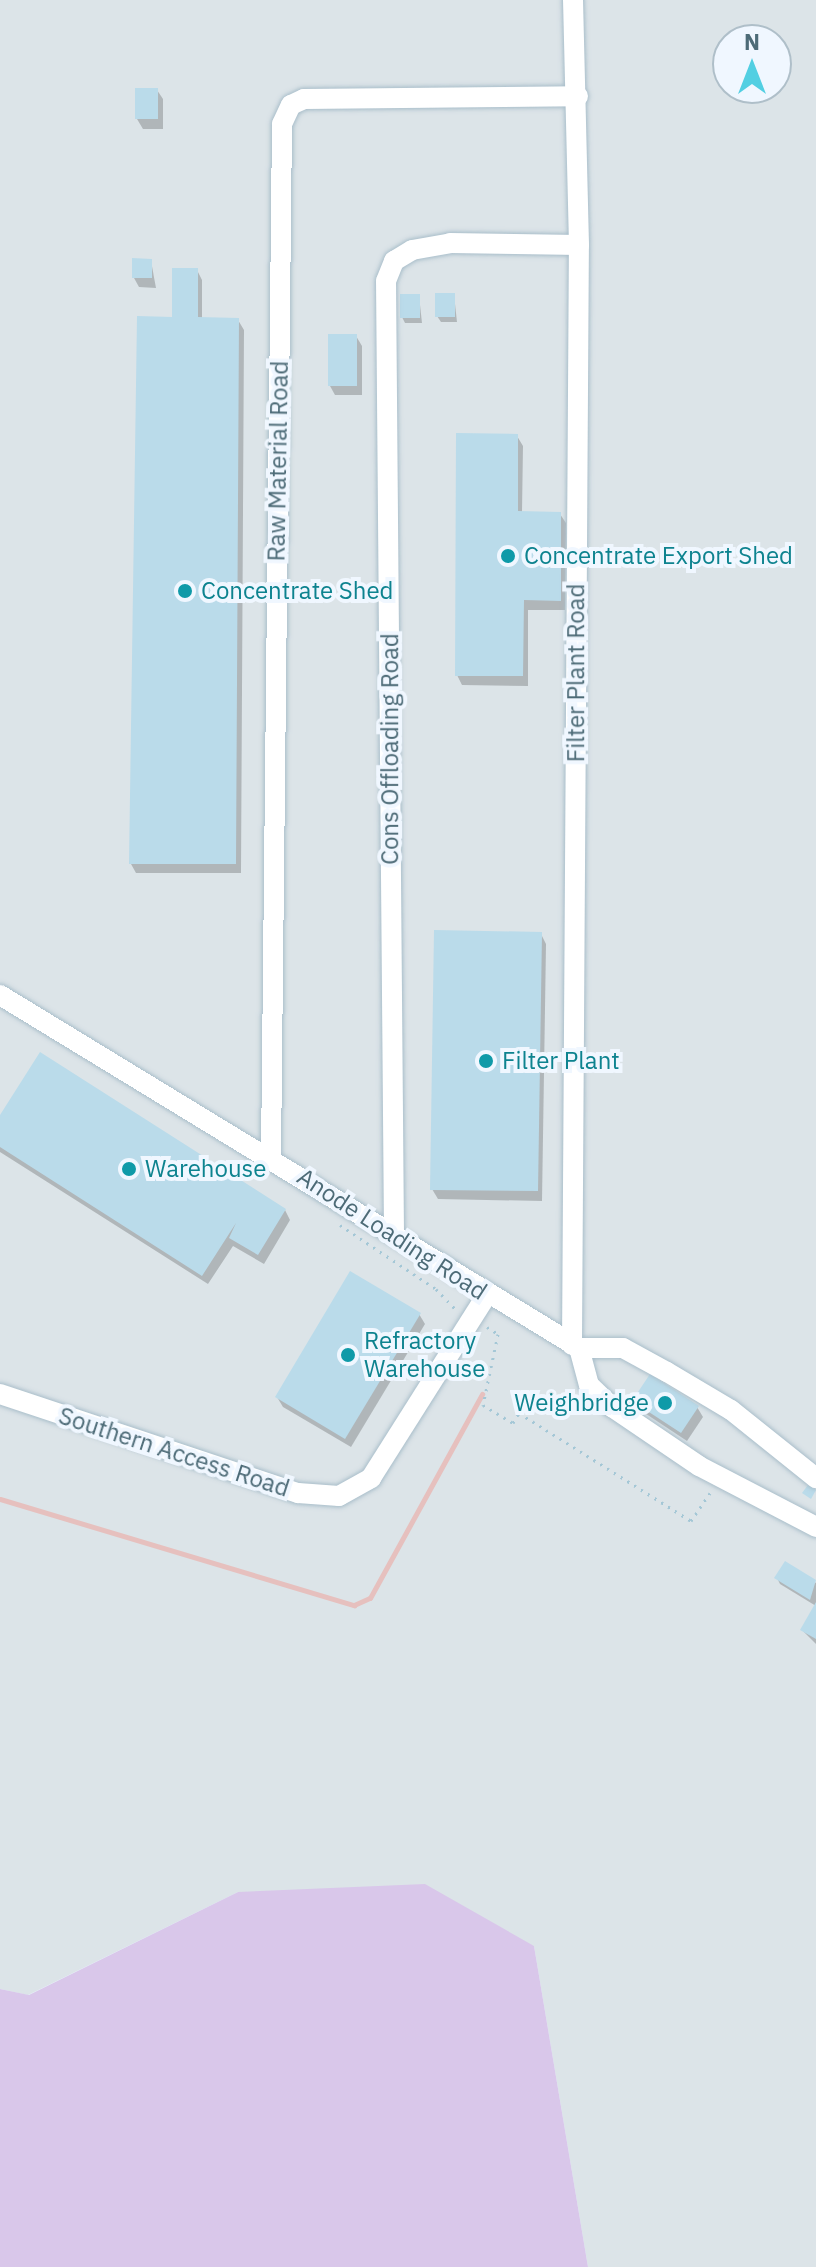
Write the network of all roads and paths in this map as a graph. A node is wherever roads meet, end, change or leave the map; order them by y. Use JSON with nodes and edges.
{"nodes":[{"id":1,"x":573,"y":0,"type":"edge"},
{"id":2,"x":578,"y":96,"type":"junction"},
{"id":3,"x":579,"y":245,"type":"junction"},
{"id":4,"x":0,"y":995,"type":"edge"},
{"id":5,"x":271,"y":1156,"type":"junction"},
{"id":6,"x":337,"y":1224,"type":"dead end"},
{"id":7,"x":394,"y":1234,"type":"junction"},
{"id":8,"x":486,"y":1296,"type":"junction"},
{"id":9,"x":472,"y":1318,"type":"junction"},
{"id":10,"x":576,"y":1347,"type":"junction"},
{"id":11,"x":0,"y":1394,"type":"edge"},
{"id":12,"x":721,"y":1477,"type":"junction"},
{"id":13,"x":816,"y":1478,"type":"edge"},
{"id":14,"x":816,"y":1527,"type":"edge"}],
"edges":[{"from":1,"to":2,"type":"lane","name":"Filter Plant Road"},
{"from":2,"to":3,"type":"lane","name":"Filter Plant Road"},
{"from":2,"to":5,"type":"lane","name":"Raw Material Road"},
{"from":3,"to":7,"type":"lane","name":"Cons Offloading Road"},
{"from":3,"to":10,"type":"lane","name":"Filter Plant Road"},
{"from":4,"to":5,"type":"lane","name":"Anode Loading Road"},
{"from":5,"to":7,"type":"lane","name":"Anode Loading Road"},
{"from":6,"to":9,"type":"path"},
{"from":7,"to":8,"type":"lane","name":"Anode Loading Road"},
{"from":8,"to":9,"type":"lane","name":"Southern Access Road"},
{"from":8,"to":10,"type":"lane","name":"Anode Loading Road"},
{"from":9,"to":11,"type":"lane","name":"Southern Access Road"},
{"from":9,"to":12,"type":"path"},
{"from":10,"to":12,"type":"lane","name":"Filter Plant Road"},
{"from":10,"to":13,"type":"lane"},
{"from":12,"to":14,"type":"lane","name":"Filter Plant Road"}]}
